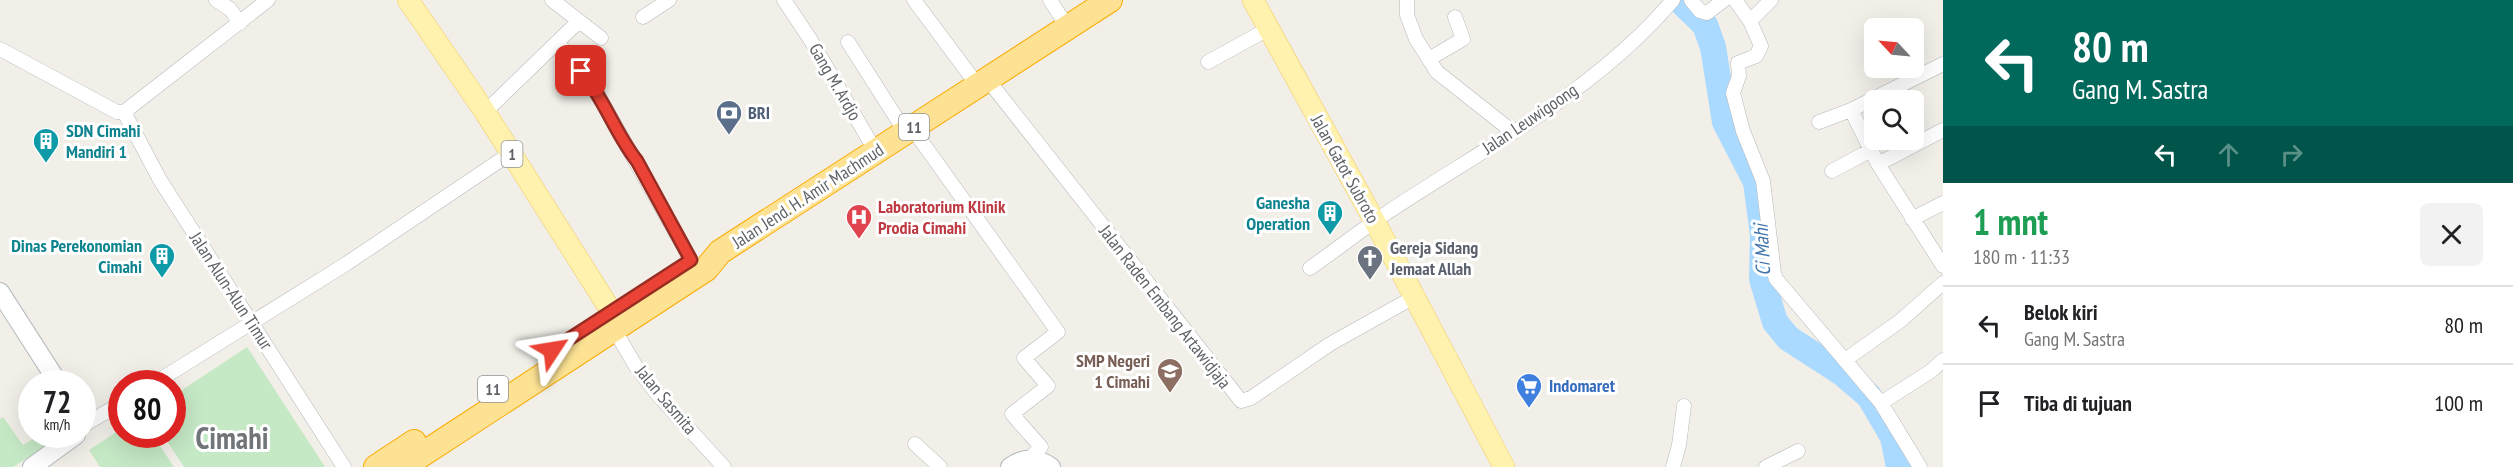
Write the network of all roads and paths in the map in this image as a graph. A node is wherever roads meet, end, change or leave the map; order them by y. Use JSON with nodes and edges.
{"nodes":[{"id":1,"x":216,"y":0,"type":"edge"},
{"id":2,"x":268,"y":0,"type":"edge"},
{"id":3,"x":408,"y":0,"type":"edge"},
{"id":4,"x":552,"y":0,"type":"edge"},
{"id":5,"x":669,"y":0,"type":"edge"},
{"id":6,"x":784,"y":0,"type":"edge"},
{"id":7,"x":914,"y":0,"type":"edge"},
{"id":8,"x":1050,"y":0,"type":"edge"},
{"id":9,"x":1252,"y":0,"type":"edge"},
{"id":10,"x":1407,"y":0,"type":"edge"},
{"id":11,"x":1673,"y":0,"type":"edge"},
{"id":12,"x":1692,"y":0,"type":"edge"},
{"id":13,"x":1724,"y":0,"type":"edge"},
{"id":14,"x":1735,"y":0,"type":"edge"},
{"id":15,"x":1771,"y":0,"type":"edge"},
{"id":16,"x":1106,"y":3,"type":"edge"},
{"id":17,"x":643,"y":17,"type":"dead end"},
{"id":18,"x":1455,"y":17,"type":"dead end"},
{"id":19,"x":579,"y":21,"type":"junction"},
{"id":20,"x":1750,"y":21,"type":"junction"},
{"id":21,"x":240,"y":23,"type":"junction"},
{"id":22,"x":1068,"y":28,"type":"junction"},
{"id":23,"x":1268,"y":29,"type":"junction"},
{"id":24,"x":601,"y":38,"type":"dead end"},
{"id":25,"x":557,"y":42,"type":"junction"},
{"id":26,"x":848,"y":42,"type":"dead end"},
{"id":27,"x":0,"y":49,"type":"edge"},
{"id":28,"x":1429,"y":59,"type":"junction"},
{"id":29,"x":1208,"y":62,"type":"dead end"},
{"id":30,"x":1943,"y":64,"type":"edge"},
{"id":31,"x":983,"y":83,"type":"junction"},
{"id":32,"x":1851,"y":110,"type":"junction"},
{"id":33,"x":124,"y":112,"type":"junction"},
{"id":34,"x":485,"y":112,"type":"junction"},
{"id":35,"x":1820,"y":122,"type":"dead end"},
{"id":36,"x":909,"y":130,"type":"junction"},
{"id":37,"x":1943,"y":130,"type":"edge"},
{"id":38,"x":1513,"y":132,"type":"junction"},
{"id":39,"x":1864,"y":136,"type":"edge"},
{"id":40,"x":1871,"y":150,"type":"joint"},
{"id":41,"x":876,"y":152,"type":"junction"},
{"id":42,"x":512,"y":153,"type":"junction"},
{"id":43,"x":1878,"y":164,"type":"junction"},
{"id":44,"x":1832,"y":171,"type":"dead end"},
{"id":45,"x":1943,"y":203,"type":"edge"},
{"id":46,"x":1912,"y":219,"type":"junction"},
{"id":47,"x":1375,"y":222,"type":"junction"},
{"id":48,"x":720,"y":252,"type":"junction"},
{"id":49,"x":691,"y":260,"type":"junction"},
{"id":50,"x":1943,"y":266,"type":"edge"},
{"id":51,"x":1310,"y":268,"type":"dead end"},
{"id":52,"x":1943,"y":283,"type":"edge"},
{"id":53,"x":0,"y":292,"type":"edge"},
{"id":54,"x":1414,"y":297,"type":"junction"},
{"id":55,"x":612,"y":320,"type":"junction"},
{"id":56,"x":251,"y":324,"type":"junction"},
{"id":57,"x":1845,"y":360,"type":"junction"},
{"id":58,"x":1943,"y":360,"type":"edge"},
{"id":59,"x":50,"y":370,"type":"edge"},
{"id":60,"x":176,"y":370,"type":"edge"},
{"id":61,"x":1881,"y":403,"type":"junction"},
{"id":62,"x":1684,"y":406,"type":"dead end"},
{"id":63,"x":915,"y":444,"type":"dead end"},
{"id":64,"x":58,"y":448,"type":"edge"},
{"id":65,"x":1798,"y":451,"type":"dead end"},
{"id":66,"x":1033,"y":459,"type":"junction"},
{"id":67,"x":32,"y":467,"type":"edge"},
{"id":68,"x":344,"y":467,"type":"edge"},
{"id":69,"x":376,"y":467,"type":"edge"},
{"id":70,"x":403,"y":467,"type":"edge"},
{"id":71,"x":724,"y":467,"type":"edge"},
{"id":72,"x":940,"y":467,"type":"edge"},
{"id":73,"x":1010,"y":467,"type":"edge"},
{"id":74,"x":1052,"y":467,"type":"edge"},
{"id":75,"x":1504,"y":467,"type":"edge"},
{"id":76,"x":1673,"y":467,"type":"edge"},
{"id":77,"x":1766,"y":467,"type":"edge"},
{"id":78,"x":1920,"y":467,"type":"edge"}],
"edges":[{"from":1,"to":21,"type":"street"},
{"from":2,"to":21,"type":"street"},
{"from":3,"to":34,"type":"main road","number":"1"},
{"from":4,"to":19,"type":"street"},
{"from":5,"to":17,"type":"street"},
{"from":6,"to":41,"type":"street","name":"Gang M. Ardjo"},
{"from":7,"to":31,"type":"street"},
{"from":8,"to":22,"type":"street"},
{"from":9,"to":23,"type":"main road","name":"Jalan Gatot Subroto"},
{"from":10,"to":28,"type":"street"},
{"from":11,"to":38,"type":"street","name":"Jalan Leuwigoong"},
{"from":12,"to":13,"type":"street"},
{"from":14,"to":20,"type":"street"},
{"from":15,"to":20,"type":"street"},
{"from":16,"to":22,"type":"highway","name":"Jalan Jend. H. Amir Machmud","number":"11"},
{"from":18,"to":28,"type":"street"},
{"from":19,"to":24,"type":"street"},
{"from":19,"to":25,"type":"street"},
{"from":20,"to":57,"type":"street"},
{"from":21,"to":33,"type":"street"},
{"from":22,"to":31,"type":"highway","name":"Jalan Jend. H. Amir Machmud","number":"11"},
{"from":23,"to":29,"type":"street"},
{"from":23,"to":47,"type":"main road","name":"Jalan Gatot Subroto"},
{"from":25,"to":34,"type":"street"},
{"from":25,"to":49,"type":"street"},
{"from":26,"to":36,"type":"street"},
{"from":27,"to":33,"type":"street"},
{"from":28,"to":38,"type":"street"},
{"from":30,"to":32,"type":"street"},
{"from":31,"to":36,"type":"highway","name":"Jalan Jend. H. Amir Machmud","number":"11"},
{"from":31,"to":54,"type":"street","name":"Jalan Raden Embang Artawidjaja"},
{"from":32,"to":35,"type":"street"},
{"from":32,"to":39,"type":"street"},
{"from":33,"to":56,"type":"street","name":"Jalan Alun-Alun Timur"},
{"from":34,"to":42,"type":"main road","number":"1"},
{"from":36,"to":41,"type":"highway","name":"Jalan Jend. H. Amir Machmud","number":"11"},
{"from":36,"to":66,"type":"street"},
{"from":37,"to":43,"type":"street"},
{"from":38,"to":47,"type":"street","name":"Jalan Leuwigoong"},
{"from":40,"to":43,"type":"street"},
{"from":40,"to":44,"type":"street"},
{"from":41,"to":48,"type":"highway","name":"Jalan Jend. H. Amir Machmud","number":"11"},
{"from":42,"to":55,"type":"main road","number":"1"},
{"from":42,"to":56,"type":"street"},
{"from":43,"to":46,"type":"street"},
{"from":45,"to":46,"type":"street"},
{"from":46,"to":50,"type":"street"},
{"from":47,"to":51,"type":"street","name":"Jalan Leuwigoong"},
{"from":47,"to":54,"type":"main road","name":"Jalan Gatot Subroto"},
{"from":48,"to":49,"type":"highway","name":"Jalan Jend. H. Amir Machmud","number":"11"},
{"from":48,"to":55,"type":"highway","name":"Jalan Jend. H. Amir Machmud","number":"11"},
{"from":49,"to":55,"type":"highway","name":"Jalan Jend. H. Amir Machmud","number":"11"},
{"from":52,"to":57,"type":"street"},
{"from":53,"to":59,"type":"main road"},
{"from":54,"to":75,"type":"main road","name":"Jalan Gatot Subroto"},
{"from":55,"to":69,"type":"highway","name":"Jalan Jend. H. Amir Machmud","number":"11"},
{"from":55,"to":70,"type":"highway","name":"Jalan Jend. H. Amir Machmud","number":"11"},
{"from":55,"to":71,"type":"street","name":"Jalan Sasmita"},
{"from":56,"to":60,"type":"street"},
{"from":56,"to":68,"type":"street","name":"Jalan Alun-Alun Timur"},
{"from":57,"to":61,"type":"street"},
{"from":58,"to":61,"type":"street"},
{"from":61,"to":78,"type":"street"},
{"from":62,"to":76,"type":"street"},
{"from":63,"to":72,"type":"street"},
{"from":64,"to":67,"type":"main road"},
{"from":65,"to":77,"type":"street"},
{"from":66,"to":73,"type":"main road"},
{"from":66,"to":74,"type":"main road"}]}
